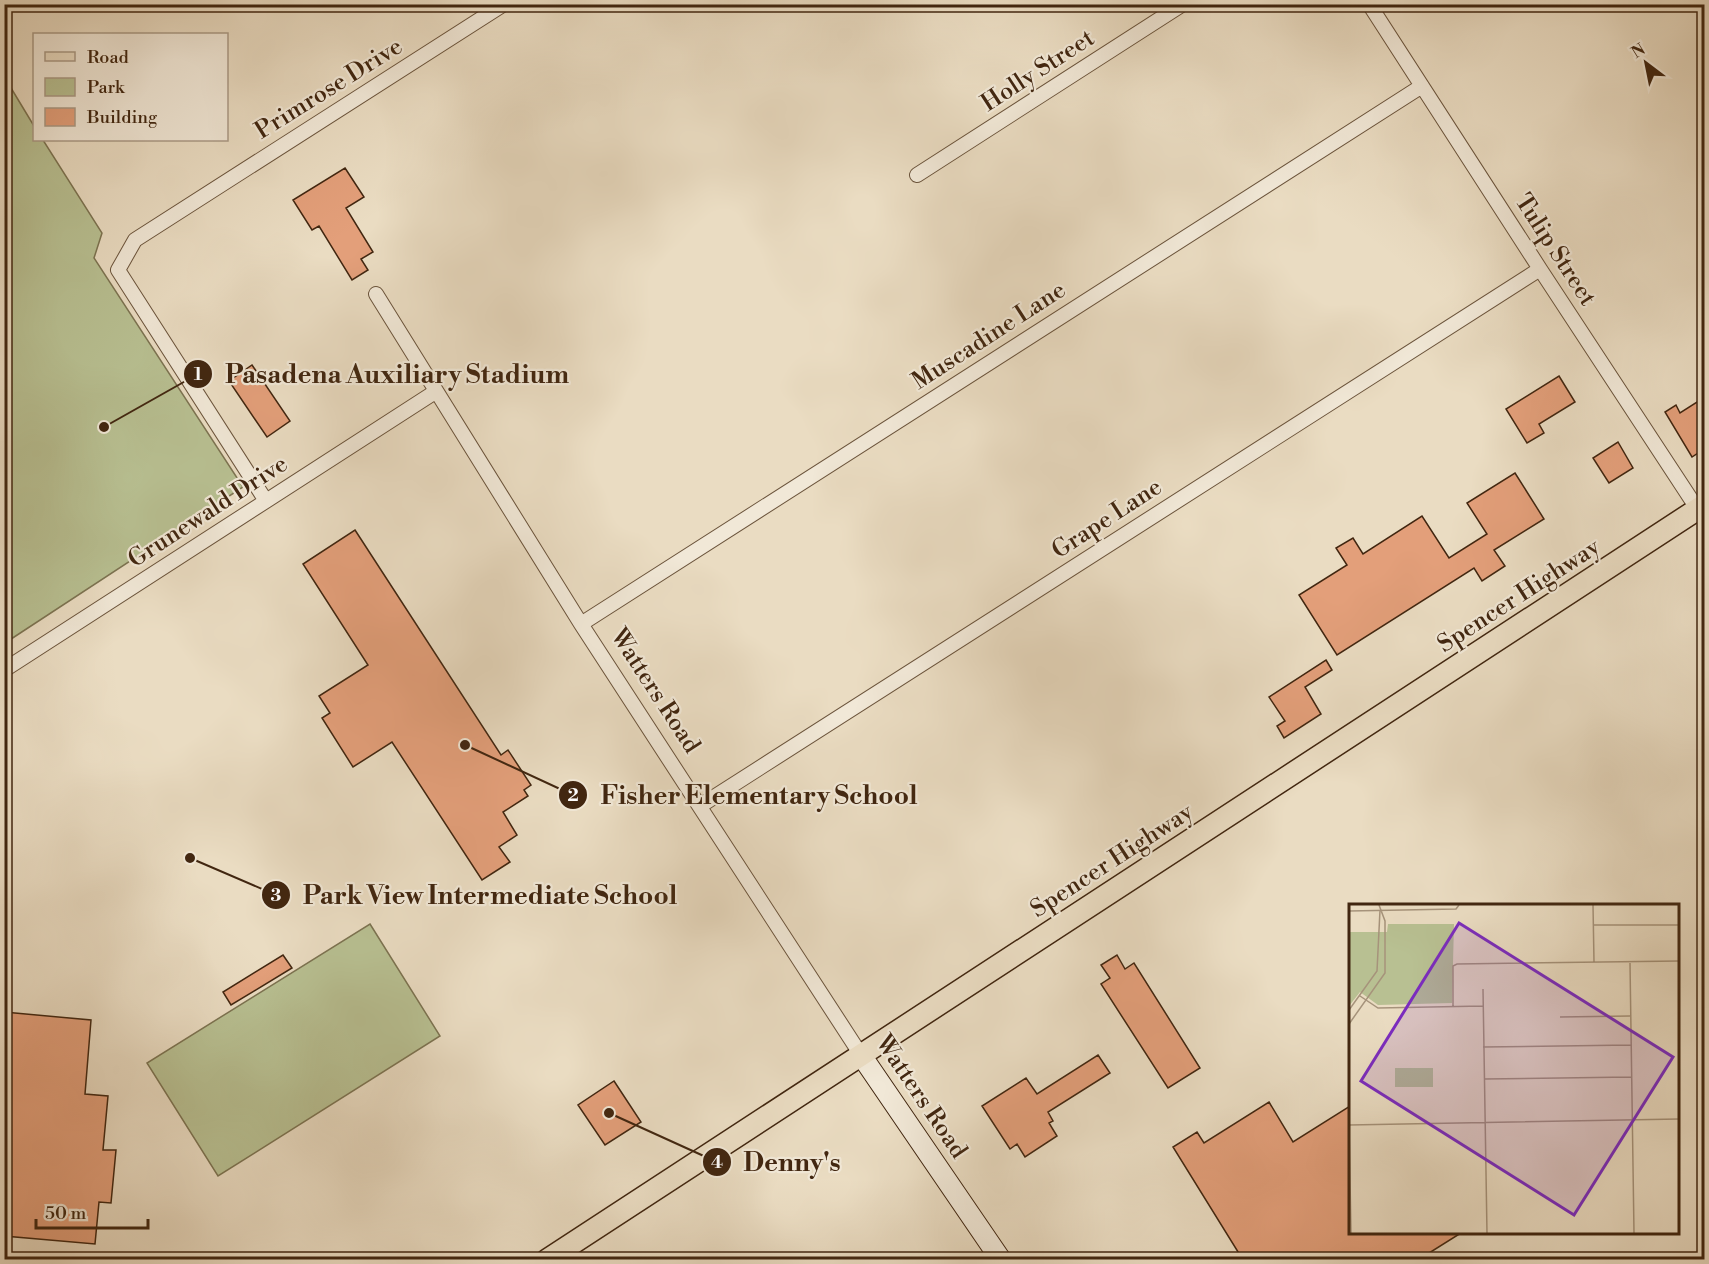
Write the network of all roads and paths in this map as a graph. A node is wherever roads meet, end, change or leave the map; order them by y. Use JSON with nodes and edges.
{"nodes":[{"id":1,"x":504,"y":4,"type":"edge"},
{"id":2,"x":1183,"y":4,"type":"edge"},
{"id":3,"x":1369,"y":4,"type":"edge"},
{"id":4,"x":1422,"y":86,"type":"junction"},
{"id":5,"x":916,"y":175,"type":"dead end"},
{"id":6,"x":1540,"y":269,"type":"junction"},
{"id":7,"x":376,"y":294,"type":"dead end"},
{"id":8,"x":435,"y":392,"type":"junction"},
{"id":9,"x":266,"y":501,"type":"junction"},
{"id":10,"x":1702,"y":511,"type":"edge"},
{"id":11,"x":581,"y":624,"type":"junction"},
{"id":12,"x":4,"y":670,"type":"edge"},
{"id":13,"x":700,"y":806,"type":"junction"},
{"id":14,"x":861,"y":1055,"type":"junction"},
{"id":15,"x":547,"y":1260,"type":"edge"},
{"id":16,"x":1002,"y":1260,"type":"edge"}],
"edges":[{"from":1,"to":9,"type":"street","name":"Primrose Drive"},
{"from":2,"to":5,"type":"street","name":"Holly Street"},
{"from":3,"to":4,"type":"street","name":"Tulip Street"},
{"from":4,"to":6,"type":"street","name":"Tulip Street"},
{"from":4,"to":11,"type":"street","name":"Muscadine Lane"},
{"from":6,"to":10,"type":"street","name":"Tulip Street"},
{"from":6,"to":13,"type":"street","name":"Grape Lane"},
{"from":7,"to":8,"type":"street","name":"Watters Road"},
{"from":8,"to":9,"type":"street","name":"Grunewald Drive"},
{"from":8,"to":11,"type":"street","name":"Watters Road"},
{"from":9,"to":12,"type":"street","name":"Grunewald Drive"},
{"from":10,"to":14,"type":"main road","name":"Spencer Highway"},
{"from":11,"to":13,"type":"street","name":"Watters Road"},
{"from":13,"to":14,"type":"street","name":"Watters Road"},
{"from":14,"to":15,"type":"main road","name":"Spencer Highway"},
{"from":14,"to":16,"type":"street","name":"Watters Road"}]}
